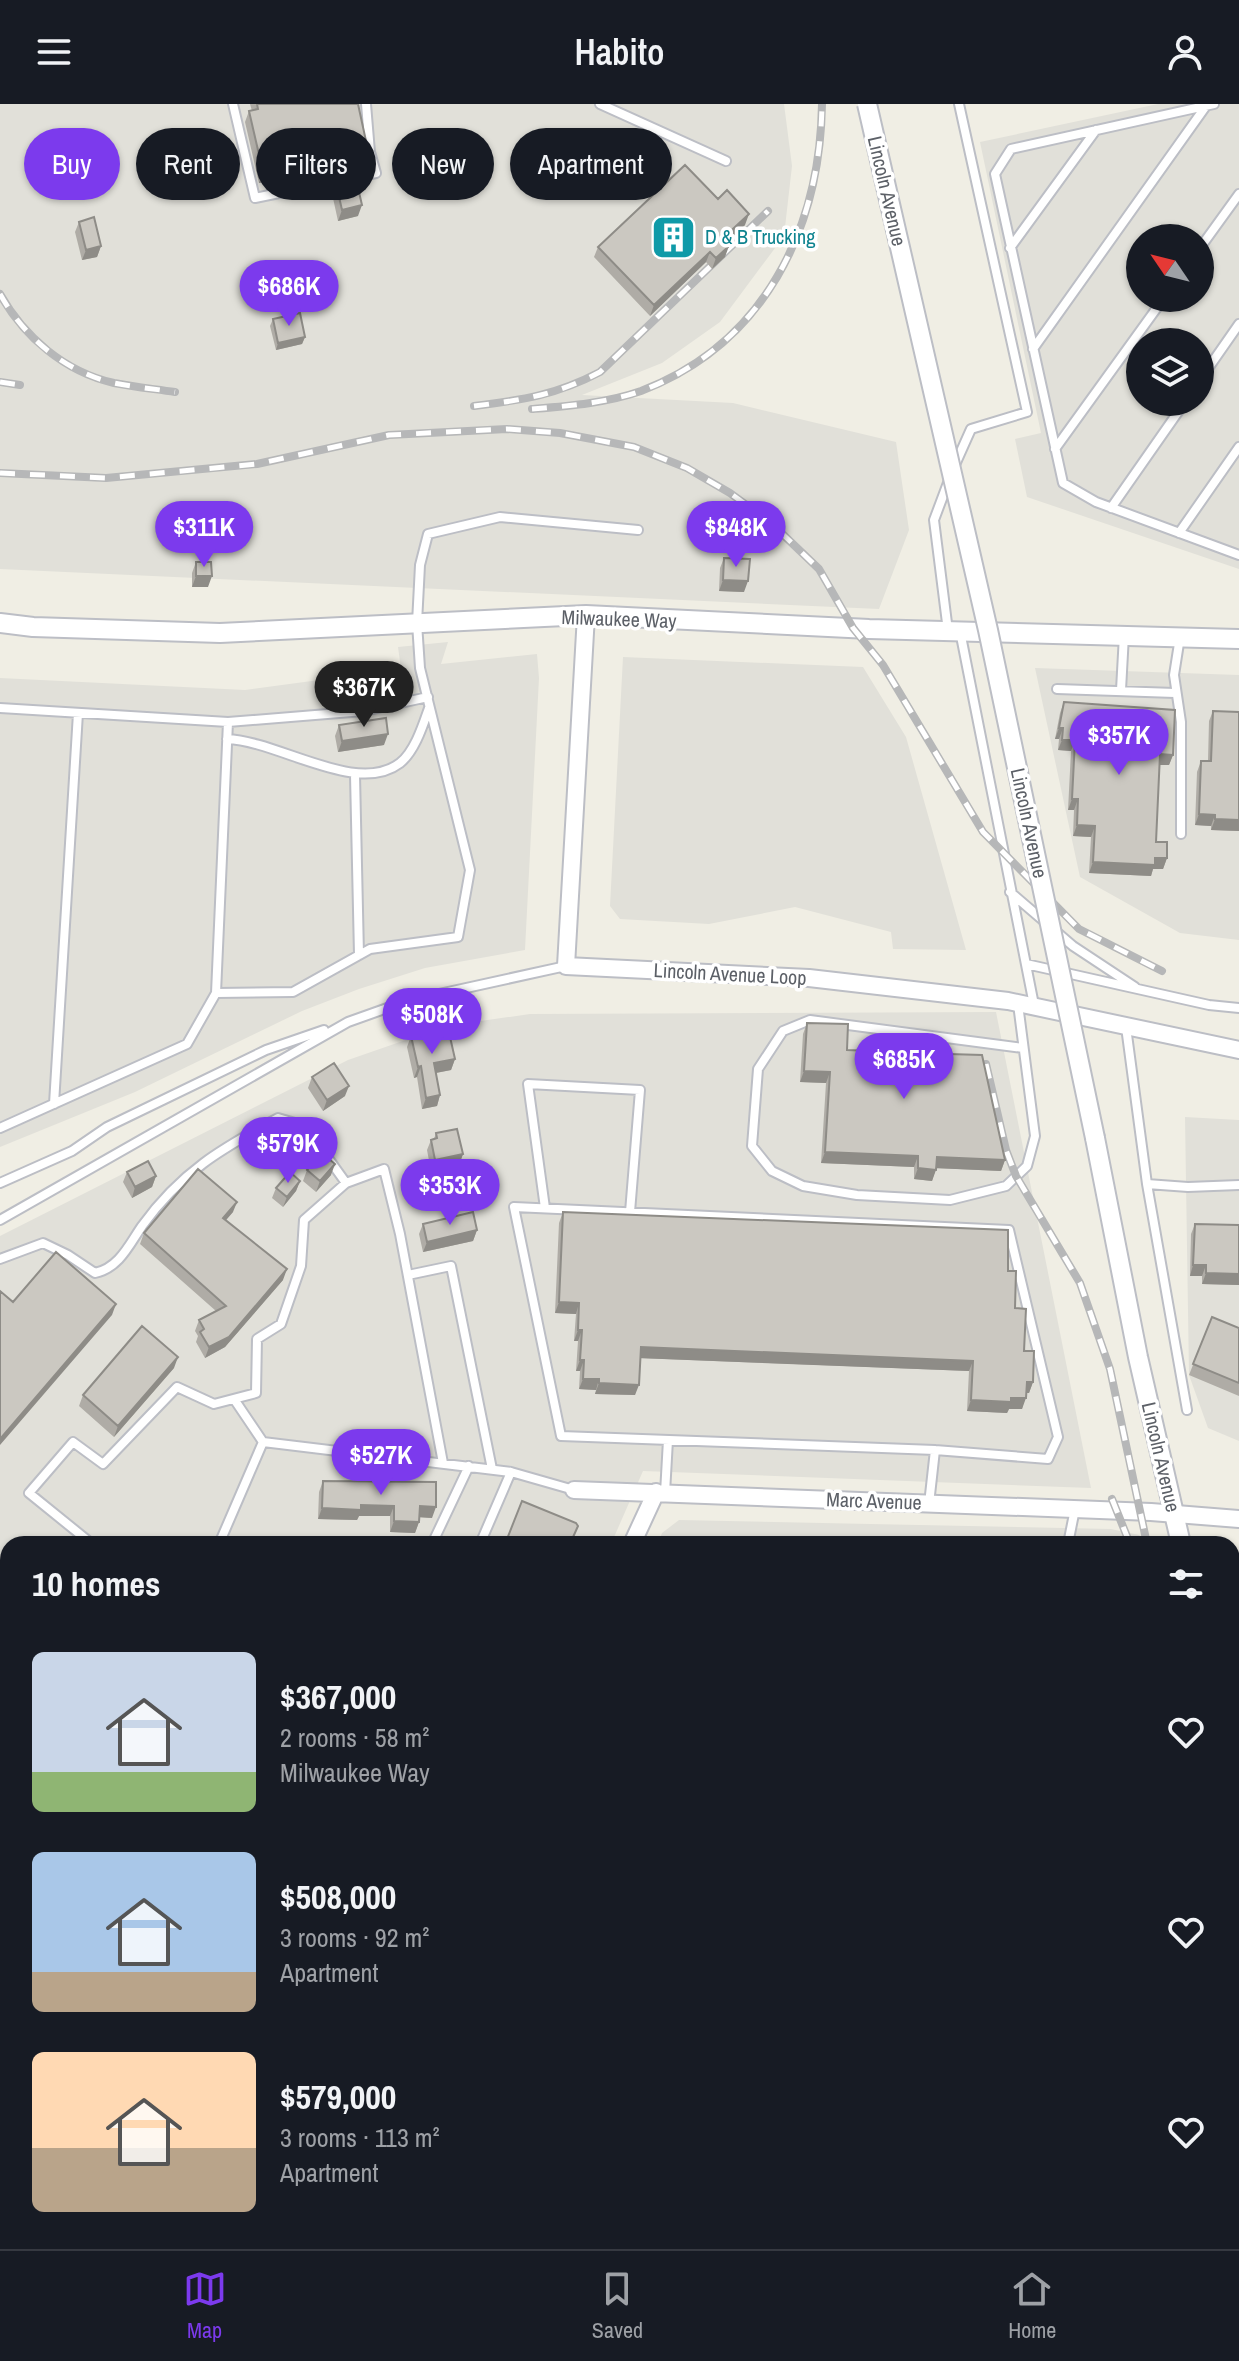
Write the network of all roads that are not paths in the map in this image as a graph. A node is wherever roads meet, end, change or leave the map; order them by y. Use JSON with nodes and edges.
{"nodes":[{"id":1,"x":233,"y":104,"type":"edge"},
{"id":2,"x":366,"y":104,"type":"edge"},
{"id":3,"x":600,"y":104,"type":"edge"},
{"id":4,"x":867,"y":104,"type":"edge"},
{"id":5,"x":959,"y":104,"type":"edge"},
{"id":6,"x":1210,"y":105,"type":"edge"},
{"id":7,"x":1096,"y":130,"type":"junction"},
{"id":8,"x":726,"y":161,"type":"dead end"},
{"id":9,"x":1239,"y":194,"type":"edge"},
{"id":10,"x":1214,"y":229,"type":"edge"},
{"id":11,"x":1010,"y":248,"type":"junction"},
{"id":12,"x":1154,"y":312,"type":"edge"},
{"id":13,"x":1239,"y":324,"type":"edge"},
{"id":14,"x":1033,"y":349,"type":"junction"},
{"id":15,"x":1214,"y":360,"type":"edge"},
{"id":16,"x":1175,"y":416,"type":"edge"},
{"id":17,"x":1239,"y":447,"type":"edge"},
{"id":18,"x":1055,"y":449,"type":"junction"},
{"id":19,"x":1111,"y":508,"type":"junction"},
{"id":20,"x":638,"y":530,"type":"dead end"},
{"id":21,"x":1179,"y":533,"type":"junction"},
{"id":22,"x":1239,"y":555,"type":"edge"},
{"id":23,"x":586,"y":615,"type":"junction"},
{"id":24,"x":0,"y":623,"type":"edge"},
{"id":25,"x":417,"y":623,"type":"junction"},
{"id":26,"x":954,"y":631,"type":"junction"},
{"id":27,"x":1124,"y":635,"type":"junction"},
{"id":28,"x":1180,"y":636,"type":"junction"},
{"id":29,"x":1239,"y":639,"type":"edge"},
{"id":30,"x":1057,"y":689,"type":"dead end"},
{"id":31,"x":1121,"y":690,"type":"junction"},
{"id":32,"x":1175,"y":693,"type":"junction"},
{"id":33,"x":429,"y":702,"type":"junction"},
{"id":34,"x":0,"y":708,"type":"edge"},
{"id":35,"x":78,"y":713,"type":"junction"},
{"id":36,"x":228,"y":722,"type":"junction"},
{"id":37,"x":227,"y":739,"type":"junction"},
{"id":38,"x":355,"y":775,"type":"junction"},
{"id":39,"x":1181,"y":834,"type":"dead end"},
{"id":40,"x":1010,"y":892,"type":"junction"},
{"id":41,"x":359,"y":955,"type":"junction"},
{"id":42,"x":1026,"y":964,"type":"junction"},
{"id":43,"x":566,"y":966,"type":"junction"},
{"id":44,"x":1139,"y":990,"type":"junction"},
{"id":45,"x":216,"y":993,"type":"junction"},
{"id":46,"x":1026,"y":1004,"type":"junction"},
{"id":47,"x":1239,"y":1008,"type":"edge"},
{"id":48,"x":348,"y":1022,"type":"junction"},
{"id":49,"x":1126,"y":1026,"type":"junction"},
{"id":50,"x":1023,"y":1048,"type":"junction"},
{"id":51,"x":1239,"y":1050,"type":"edge"},
{"id":52,"x":54,"y":1104,"type":"junction"},
{"id":53,"x":0,"y":1128,"type":"edge"},
{"id":54,"x":0,"y":1183,"type":"edge"},
{"id":55,"x":346,"y":1183,"type":"junction"},
{"id":56,"x":1147,"y":1184,"type":"junction"},
{"id":57,"x":1239,"y":1185,"type":"edge"},
{"id":58,"x":545,"y":1208,"type":"junction"},
{"id":59,"x":630,"y":1212,"type":"junction"},
{"id":60,"x":0,"y":1220,"type":"edge"},
{"id":61,"x":0,"y":1259,"type":"edge"},
{"id":62,"x":408,"y":1275,"type":"junction"},
{"id":63,"x":234,"y":1399,"type":"junction"},
{"id":64,"x":1187,"y":1410,"type":"dead end"},
{"id":65,"x":668,"y":1440,"type":"junction"},
{"id":66,"x":263,"y":1442,"type":"junction"},
{"id":67,"x":935,"y":1450,"type":"junction"},
{"id":68,"x":443,"y":1463,"type":"junction"},
{"id":69,"x":469,"y":1466,"type":"junction"},
{"id":70,"x":492,"y":1469,"type":"junction"},
{"id":71,"x":511,"y":1472,"type":"junction"},
{"id":72,"x":574,"y":1490,"type":"joint"},
{"id":73,"x":661,"y":1493,"type":"junction"},
{"id":74,"x":929,"y":1504,"type":"junction"},
{"id":75,"x":1075,"y":1509,"type":"junction"},
{"id":76,"x":1174,"y":1513,"type":"junction"},
{"id":77,"x":1239,"y":1519,"type":"edge"},
{"id":78,"x":82,"y":1536,"type":"edge"},
{"id":79,"x":222,"y":1536,"type":"edge"},
{"id":80,"x":436,"y":1536,"type":"edge"},
{"id":81,"x":483,"y":1536,"type":"edge"},
{"id":82,"x":637,"y":1536,"type":"edge"},
{"id":83,"x":1070,"y":1536,"type":"edge"},
{"id":84,"x":1179,"y":1536,"type":"edge"}],
"edges":[{"from":1,"to":2,"type":"lane"},
{"from":3,"to":8,"type":"lane"},
{"from":4,"to":76,"type":"street","name":"Lincoln Avenue","bridge":true},
{"from":5,"to":26,"type":"lane"},
{"from":6,"to":7,"type":"lane"},
{"from":6,"to":14,"type":"lane"},
{"from":7,"to":11,"type":"lane"},
{"from":7,"to":11,"type":"lane"},
{"from":9,"to":10,"type":"lane"},
{"from":11,"to":14,"type":"lane"},
{"from":12,"to":18,"type":"lane"},
{"from":13,"to":15,"type":"lane"},
{"from":14,"to":18,"type":"lane"},
{"from":16,"to":19,"type":"lane"},
{"from":17,"to":21,"type":"lane"},
{"from":18,"to":19,"type":"lane"},
{"from":19,"to":21,"type":"lane"},
{"from":20,"to":25,"type":"lane"},
{"from":21,"to":22,"type":"lane"},
{"from":23,"to":25,"type":"street","name":"Milwaukee Way"},
{"from":23,"to":26,"type":"street","name":"Milwaukee Way"},
{"from":23,"to":43,"type":"street"},
{"from":24,"to":25,"type":"street","name":"Milwaukee Way"},
{"from":25,"to":33,"type":"lane"},
{"from":26,"to":27,"type":"street","name":"Milwaukee Way"},
{"from":26,"to":40,"type":"lane"},
{"from":27,"to":28,"type":"street","name":"Milwaukee Way"},
{"from":27,"to":31,"type":"lane"},
{"from":28,"to":29,"type":"street","name":"Milwaukee Way"},
{"from":28,"to":32,"type":"lane"},
{"from":30,"to":31,"type":"lane"},
{"from":31,"to":32,"type":"lane"},
{"from":32,"to":39,"type":"lane"},
{"from":33,"to":36,"type":"lane"},
{"from":33,"to":38,"type":"lane"},
{"from":33,"to":41,"type":"lane"},
{"from":34,"to":35,"type":"lane"},
{"from":35,"to":36,"type":"lane"},
{"from":35,"to":52,"type":"lane"},
{"from":36,"to":37,"type":"lane"},
{"from":37,"to":38,"type":"lane"},
{"from":37,"to":45,"type":"lane"},
{"from":38,"to":41,"type":"lane"},
{"from":40,"to":42,"type":"lane"},
{"from":40,"to":44,"type":"lane"},
{"from":41,"to":45,"type":"lane"},
{"from":42,"to":44,"type":"lane"},
{"from":42,"to":46,"type":"lane"},
{"from":43,"to":46,"type":"street","name":"Lincoln Avenue Loop"},
{"from":43,"to":48,"type":"lane"},
{"from":44,"to":47,"type":"lane"},
{"from":45,"to":52,"type":"lane"},
{"from":46,"to":49,"type":"street","name":"Lincoln Avenue Loop"},
{"from":46,"to":50,"type":"lane"},
{"from":48,"to":54,"type":"lane"},
{"from":48,"to":60,"type":"lane"},
{"from":49,"to":51,"type":"street","name":"Lincoln Avenue Loop"},
{"from":49,"to":56,"type":"lane"},
{"from":50,"to":50,"type":"lane"},
{"from":52,"to":53,"type":"lane"},
{"from":55,"to":61,"type":"lane"},
{"from":55,"to":62,"type":"lane"},
{"from":55,"to":63,"type":"lane"},
{"from":56,"to":57,"type":"lane"},
{"from":56,"to":64,"type":"lane"},
{"from":58,"to":59,"type":"lane"},
{"from":58,"to":59,"type":"lane"},
{"from":58,"to":65,"type":"lane"},
{"from":59,"to":67,"type":"lane"},
{"from":62,"to":68,"type":"lane"},
{"from":62,"to":70,"type":"lane"},
{"from":63,"to":66,"type":"lane"},
{"from":63,"to":78,"type":"lane"},
{"from":65,"to":67,"type":"lane"},
{"from":65,"to":73,"type":"lane"},
{"from":66,"to":68,"type":"lane"},
{"from":66,"to":79,"type":"lane"},
{"from":67,"to":74,"type":"lane"},
{"from":68,"to":69,"type":"lane"},
{"from":69,"to":70,"type":"lane"},
{"from":69,"to":80,"type":"lane"},
{"from":70,"to":71,"type":"lane"},
{"from":71,"to":72,"type":"lane"},
{"from":71,"to":81,"type":"lane"},
{"from":72,"to":73,"type":"street","name":"Marc Avenue"},
{"from":73,"to":74,"type":"street","name":"Marc Avenue"},
{"from":73,"to":82,"type":"street"},
{"from":74,"to":75,"type":"street","name":"Marc Avenue"},
{"from":75,"to":76,"type":"street","name":"Marc Avenue"},
{"from":75,"to":83,"type":"lane"},
{"from":76,"to":77,"type":"street"},
{"from":76,"to":84,"type":"street","name":"Lincoln Avenue"}]}
